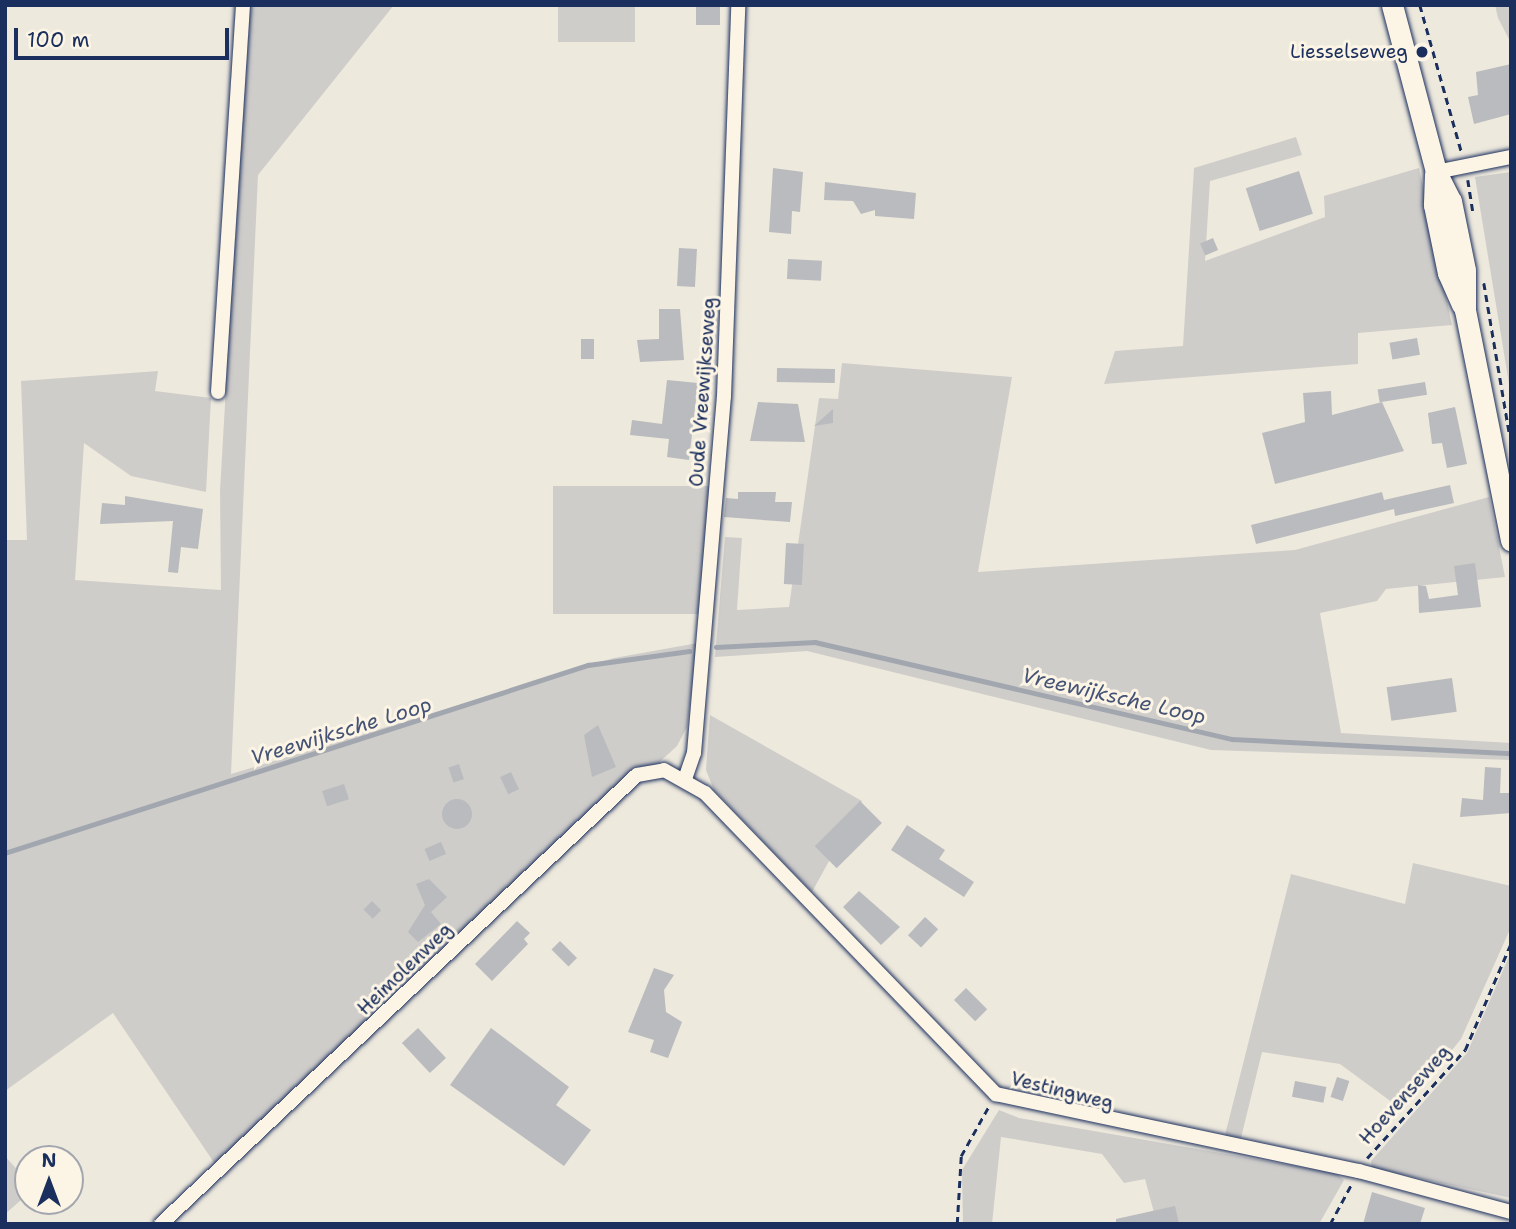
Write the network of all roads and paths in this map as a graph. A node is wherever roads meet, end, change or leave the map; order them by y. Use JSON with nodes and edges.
{"nodes":[{"id":1,"x":243,"y":5,"type":"edge"},
{"id":2,"x":738,"y":5,"type":"edge"},
{"id":3,"x":1392,"y":5,"type":"edge"},
{"id":4,"x":1420,"y":5,"type":"edge"},
{"id":5,"x":1511,"y":157,"type":"edge"},
{"id":6,"x":1465,"y":165,"type":"junction"},
{"id":7,"x":1436,"y":172,"type":"junction"},
{"id":8,"x":1474,"y":218,"type":"dead end"},
{"id":9,"x":1482,"y":272,"type":"dead end"},
{"id":10,"x":218,"y":392,"type":"dead end"},
{"id":11,"x":1511,"y":442,"type":"edge"},
{"id":12,"x":1511,"y":540,"type":"edge"},
{"id":13,"x":685,"y":779,"type":"junction"},
{"id":14,"x":1511,"y":943,"type":"edge"},
{"id":15,"x":996,"y":1094,"type":"junction"},
{"id":16,"x":1359,"y":1171,"type":"junction"},
{"id":17,"x":1511,"y":1212,"type":"edge"},
{"id":18,"x":161,"y":1224,"type":"edge"},
{"id":19,"x":957,"y":1224,"type":"edge"},
{"id":20,"x":1330,"y":1224,"type":"edge"}],
"edges":[{"from":1,"to":10,"type":"street"},
{"from":2,"to":13,"type":"street","name":"Oude Vreewijkseweg"},
{"from":3,"to":7,"type":"main road"},
{"from":4,"to":6,"type":"path"},
{"from":5,"to":6,"type":"street"},
{"from":6,"to":7,"type":"street"},
{"from":6,"to":8,"type":"path"},
{"from":7,"to":12,"type":"main road"},
{"from":9,"to":11,"type":"path"},
{"from":13,"to":15,"type":"street","name":"Vestingweg"},
{"from":13,"to":18,"type":"street","name":"Heimolenweg"},
{"from":14,"to":16,"type":"path","name":"Hoevenseweg"},
{"from":15,"to":16,"type":"street","name":"Vestingweg"},
{"from":15,"to":19,"type":"path"},
{"from":16,"to":17,"type":"street","name":"Vestingweg"},
{"from":16,"to":20,"type":"path","name":"Hoevenseweg"}]}
